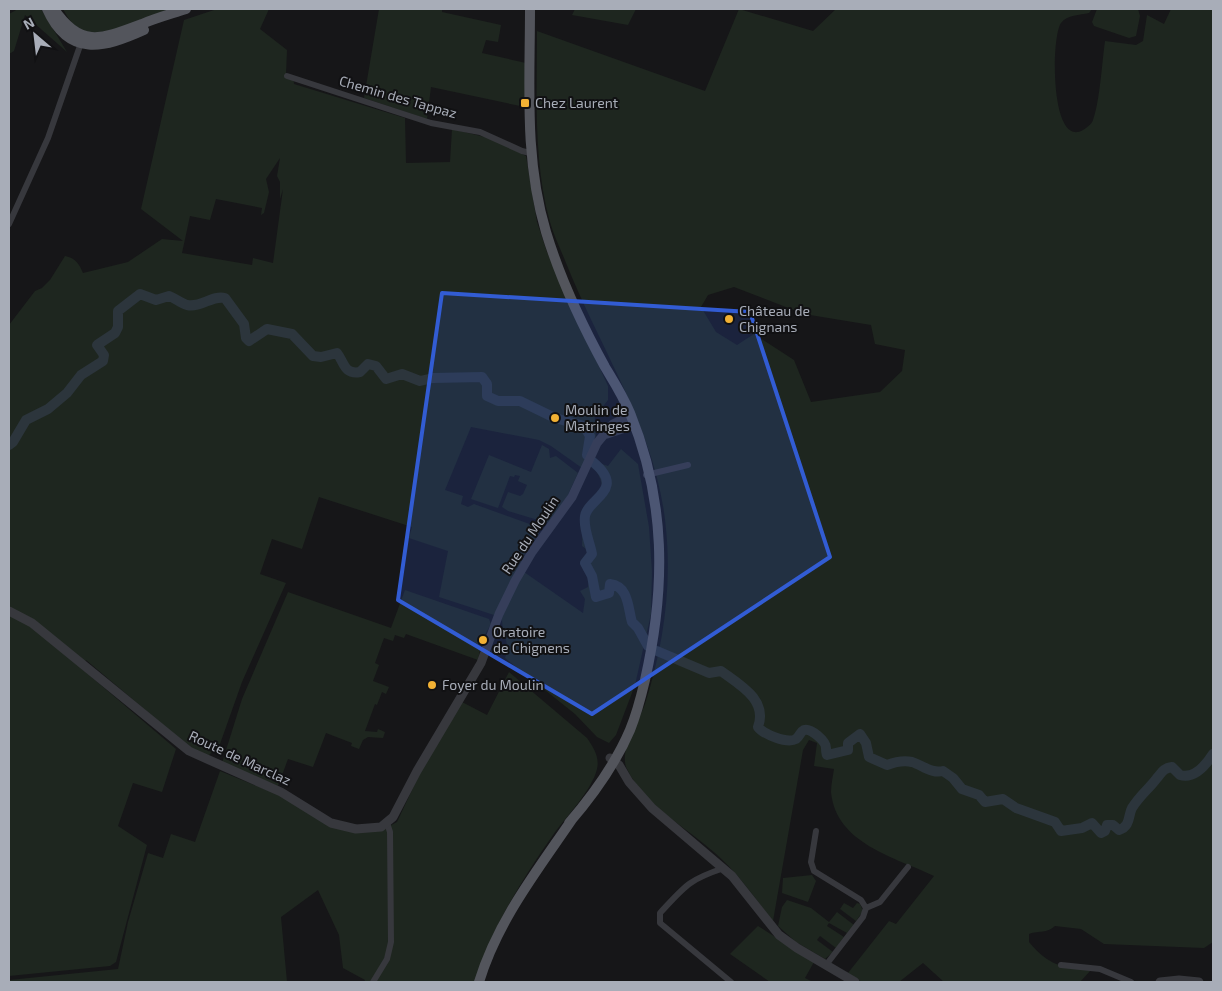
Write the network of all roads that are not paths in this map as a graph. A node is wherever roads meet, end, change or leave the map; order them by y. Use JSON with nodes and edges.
{"nodes":[{"id":1,"x":47,"y":9,"type":"edge"},
{"id":2,"x":54,"y":9,"type":"edge"},
{"id":3,"x":186,"y":9,"type":"edge"},
{"id":4,"x":530,"y":9,"type":"edge"},
{"id":5,"x":82,"y":40,"type":"junction"},
{"id":6,"x":287,"y":76,"type":"dead end"},
{"id":7,"x":530,"y":152,"type":"junction"},
{"id":8,"x":9,"y":224,"type":"edge"},
{"id":9,"x":630,"y":421,"type":"junction"},
{"id":10,"x":688,"y":465,"type":"dead end"},
{"id":11,"x":648,"y":475,"type":"junction"},
{"id":12,"x":9,"y":610,"type":"edge"},
{"id":13,"x":610,"y":764,"type":"junction"},
{"id":14,"x":387,"y":823,"type":"junction"},
{"id":15,"x":816,"y":831,"type":"dead end"},
{"id":16,"x":908,"y":867,"type":"dead end"},
{"id":17,"x":724,"y":868,"type":"junction"},
{"id":18,"x":866,"y":908,"type":"junction"},
{"id":19,"x":826,"y":965,"type":"junction"},
{"id":20,"x":1060,"y":965,"type":"dead end"},
{"id":21,"x":373,"y":982,"type":"edge"},
{"id":22,"x":479,"y":982,"type":"edge"},
{"id":23,"x":731,"y":982,"type":"edge"},
{"id":24,"x":855,"y":982,"type":"edge"},
{"id":25,"x":1131,"y":982,"type":"edge"},
{"id":26,"x":1160,"y":982,"type":"edge"},
{"id":27,"x":1199,"y":982,"type":"edge"}],
"edges":[{"from":1,"to":5,"type":"main road"},
{"from":2,"to":5,"type":"main road"},
{"from":3,"to":5,"type":"main road"},
{"from":4,"to":7,"type":"main road"},
{"from":5,"to":8,"type":"street"},
{"from":6,"to":7,"type":"street","name":"Chemin des Tappaz"},
{"from":7,"to":9,"type":"main road"},
{"from":9,"to":11,"type":"main road"},
{"from":9,"to":14,"type":"street","name":"Rue du Moulin"},
{"from":10,"to":11,"type":"street"},
{"from":11,"to":13,"type":"main road"},
{"from":12,"to":14,"type":"street","name":"Route de Marclaz"},
{"from":13,"to":17,"type":"street"},
{"from":13,"to":22,"type":"main road"},
{"from":14,"to":21,"type":"street"},
{"from":15,"to":18,"type":"street"},
{"from":16,"to":18,"type":"street"},
{"from":17,"to":19,"type":"street"},
{"from":17,"to":23,"type":"street"},
{"from":18,"to":19,"type":"street"},
{"from":19,"to":24,"type":"street"},
{"from":20,"to":25,"type":"street"},
{"from":26,"to":27,"type":"street"}]}
